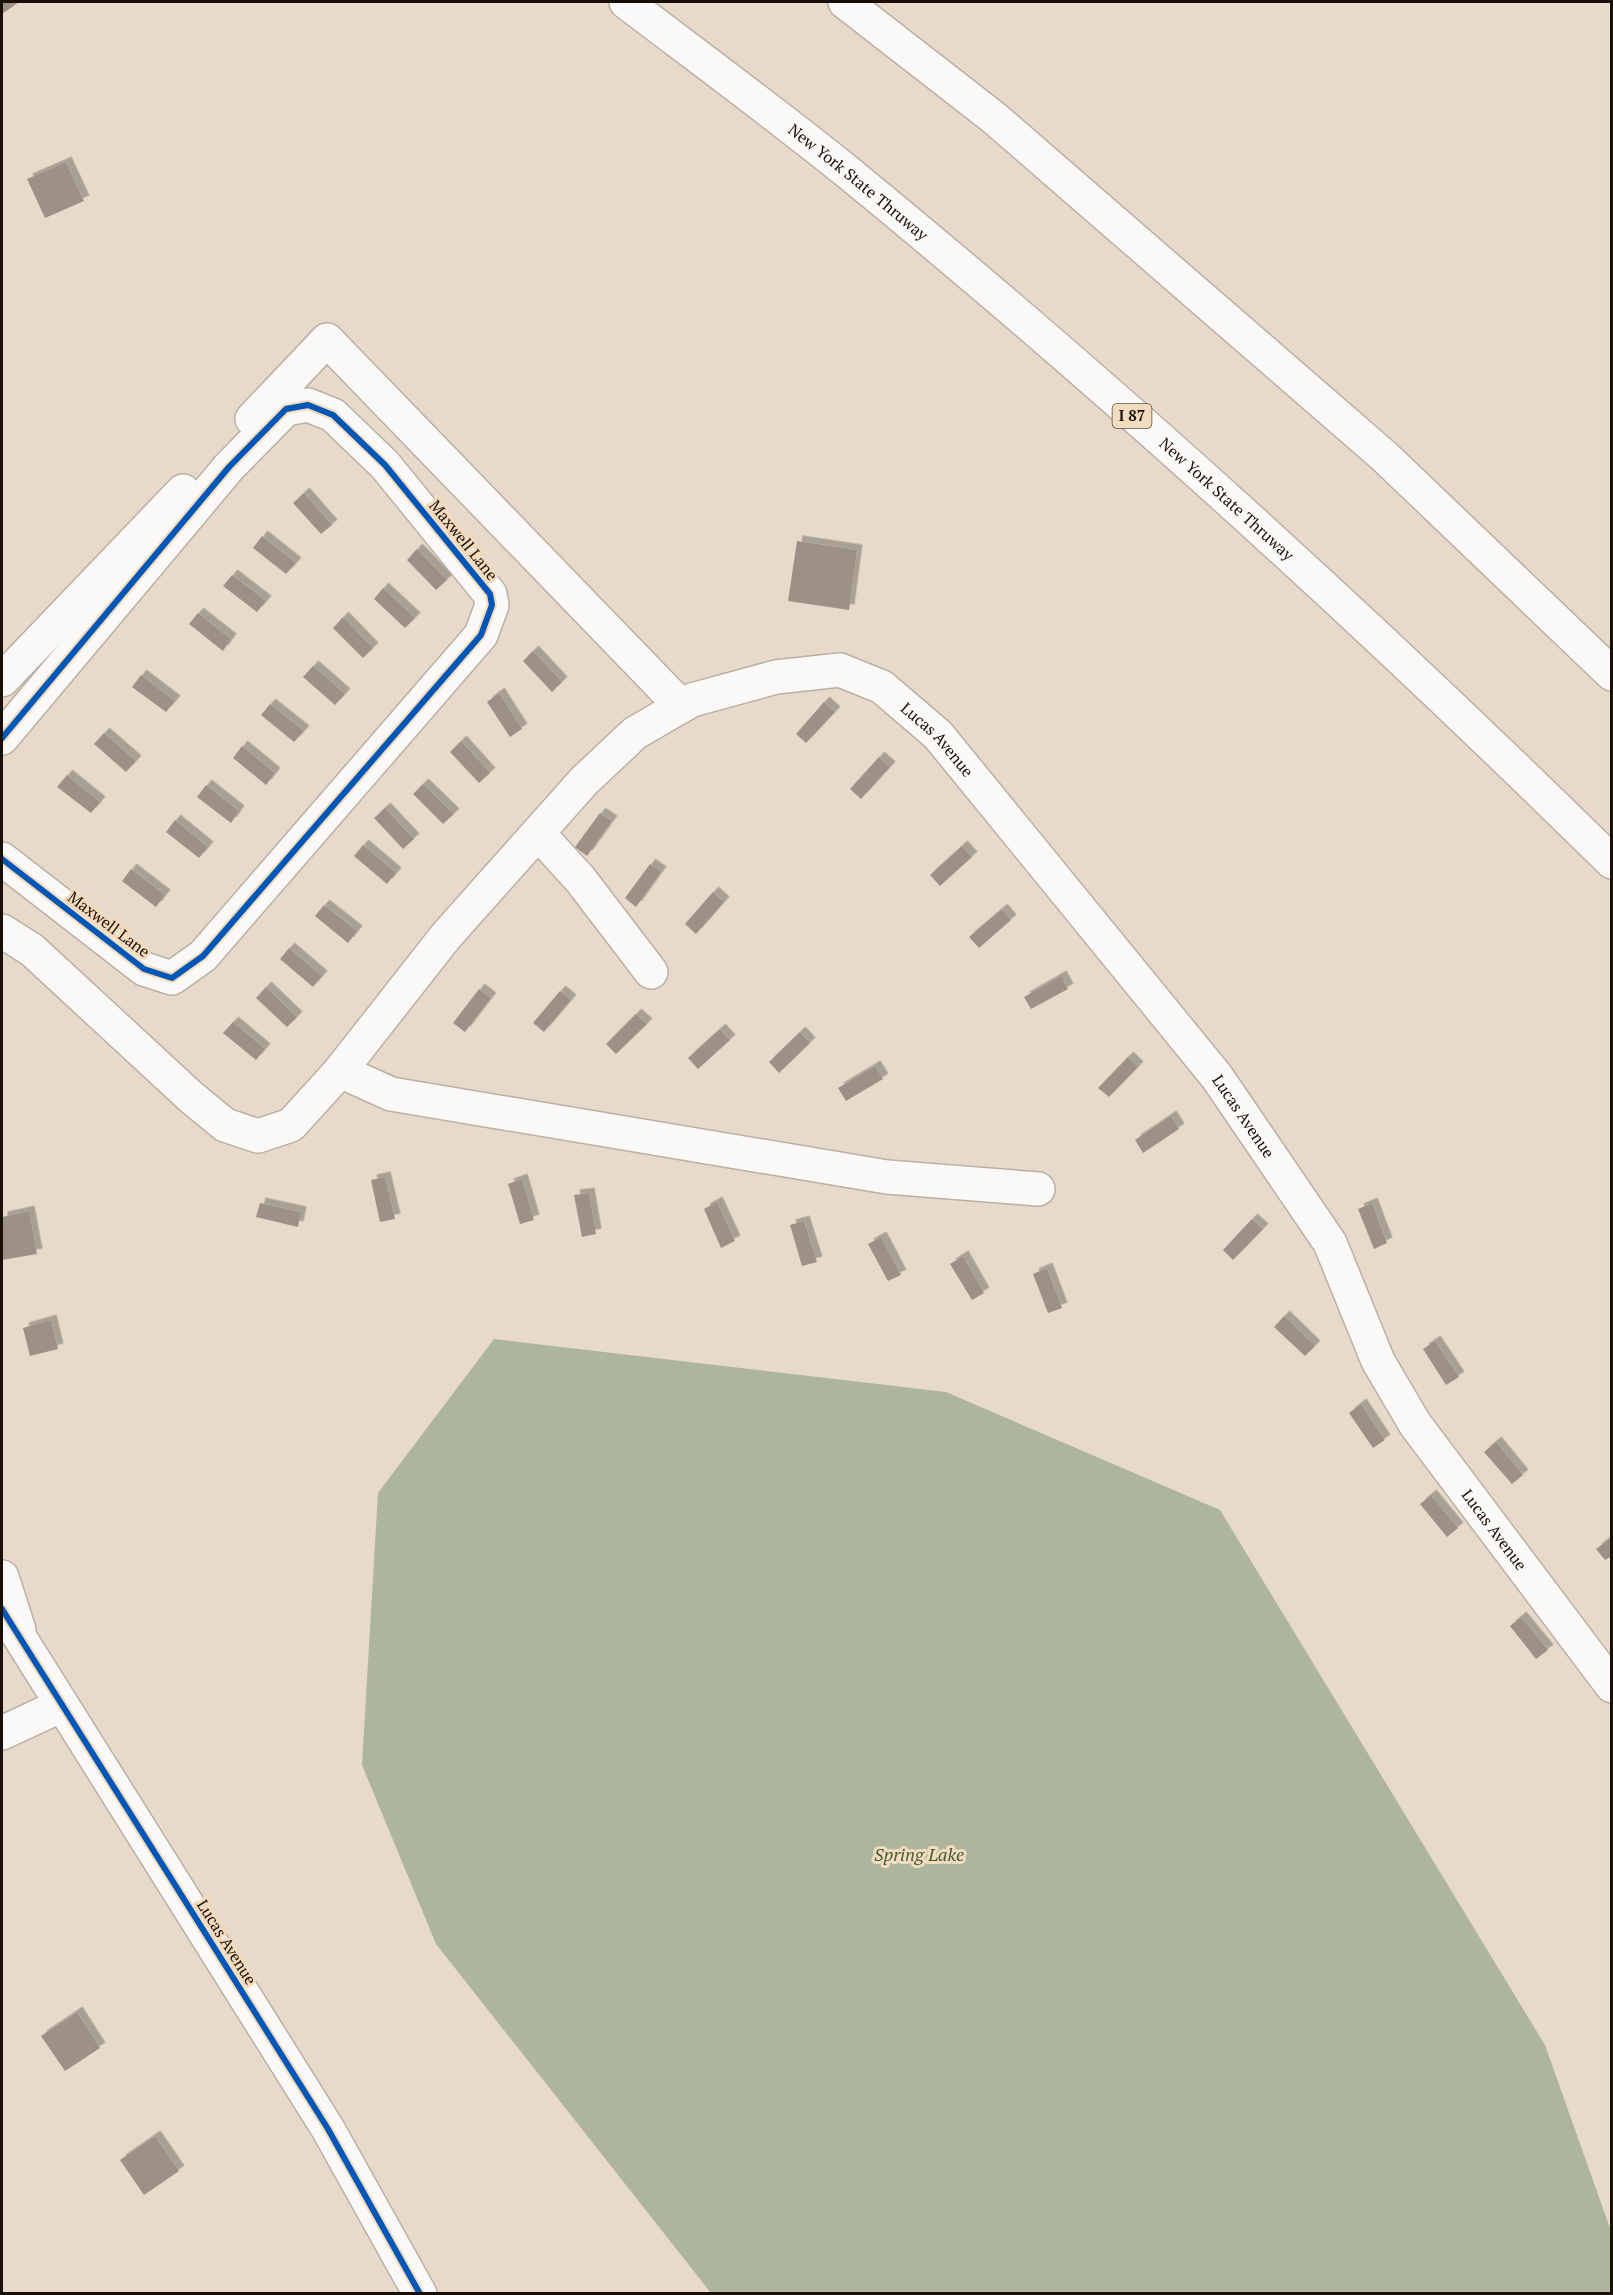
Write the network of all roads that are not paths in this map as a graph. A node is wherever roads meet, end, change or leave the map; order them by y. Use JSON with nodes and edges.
{"nodes":[{"id":1,"x":626,"y":2,"type":"edge"},
{"id":2,"x":845,"y":2,"type":"edge"},
{"id":3,"x":1611,"y":674,"type":"edge"},
{"id":4,"x":2,"y":680,"type":"edge"},
{"id":5,"x":681,"y":706,"type":"junction"},
{"id":6,"x":2,"y":738,"type":"edge"},
{"id":7,"x":538,"y":833,"type":"junction"},
{"id":8,"x":2,"y":859,"type":"edge"},
{"id":9,"x":1611,"y":862,"type":"edge"},
{"id":10,"x":2,"y":931,"type":"edge"},
{"id":11,"x":651,"y":972,"type":"dead end"},
{"id":12,"x":340,"y":1071,"type":"junction"},
{"id":13,"x":1038,"y":1189,"type":"dead end"},
{"id":14,"x":2,"y":1577,"type":"edge"},
{"id":15,"x":2,"y":1610,"type":"edge"},
{"id":16,"x":23,"y":1643,"type":"junction"},
{"id":17,"x":1611,"y":1686,"type":"edge"},
{"id":18,"x":62,"y":1705,"type":"junction"},
{"id":19,"x":2,"y":1733,"type":"edge"},
{"id":20,"x":420,"y":2294,"type":"edge"}],
"edges":[{"from":1,"to":9,"type":"main road","name":"New York State Thruway","number":"I 87"},
{"from":2,"to":3,"type":"main road"},
{"from":4,"to":5,"type":"main road"},
{"from":5,"to":7,"type":"main road","name":"Lucas Avenue"},
{"from":5,"to":17,"type":"main road","name":"Lucas Avenue"},
{"from":6,"to":8,"type":"main road","name":"Maxwell Lane"},
{"from":7,"to":11,"type":"main road"},
{"from":7,"to":12,"type":"main road","name":"Lucas Avenue"},
{"from":10,"to":12,"type":"main road","name":"Lucas Avenue"},
{"from":12,"to":13,"type":"main road"},
{"from":14,"to":16,"type":"main road"},
{"from":15,"to":16,"type":"main road","name":"Lucas Avenue"},
{"from":16,"to":18,"type":"main road","name":"Lucas Avenue"},
{"from":18,"to":19,"type":"main road"},
{"from":18,"to":20,"type":"main road","name":"Lucas Avenue"}]}
